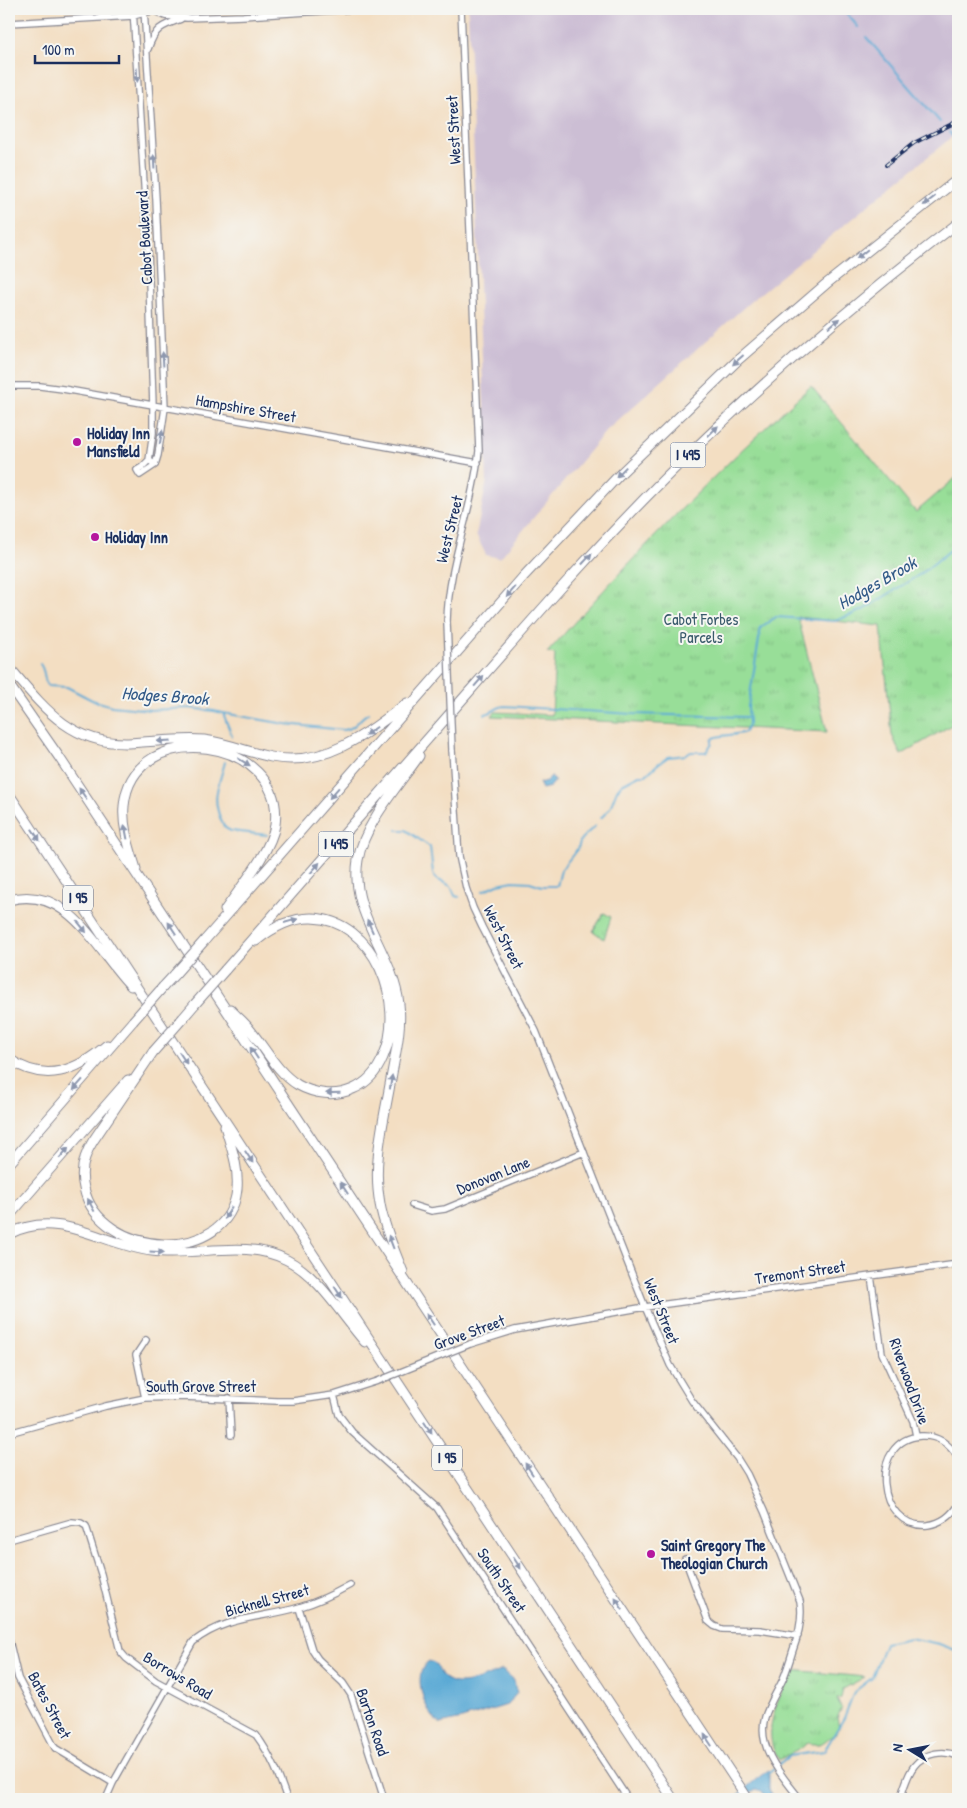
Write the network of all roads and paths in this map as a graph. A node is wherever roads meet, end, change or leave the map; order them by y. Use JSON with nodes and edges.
{"nodes":[{"id":1,"x":133,"y":9,"type":"edge"},
{"id":2,"x":154,"y":9,"type":"edge"},
{"id":3,"x":355,"y":9,"type":"edge"},
{"id":4,"x":461,"y":9,"type":"edge"},
{"id":5,"x":144,"y":11,"type":"edge"},
{"id":6,"x":133,"y":16,"type":"junction"},
{"id":7,"x":187,"y":18,"type":"junction"},
{"id":8,"x":9,"y":23,"type":"edge"},
{"id":9,"x":146,"y":54,"type":"junction"},
{"id":10,"x":958,"y":178,"type":"edge"},
{"id":11,"x":958,"y":222,"type":"edge"},
{"id":12,"x":9,"y":386,"type":"edge"},
{"id":13,"x":153,"y":406,"type":"junction"},
{"id":14,"x":165,"y":408,"type":"junction"},
{"id":15,"x":149,"y":460,"type":"junction"},
{"id":16,"x":478,"y":463,"type":"junction"},
{"id":17,"x":155,"y":465,"type":"junction"},
{"id":18,"x":9,"y":667,"type":"edge"},
{"id":19,"x":9,"y":685,"type":"edge"},
{"id":20,"x":424,"y":691,"type":"junction"},
{"id":21,"x":447,"y":717,"type":"junction"},
{"id":22,"x":9,"y":794,"type":"edge"},
{"id":23,"x":139,"y":879,"type":"junction"},
{"id":24,"x":9,"y":900,"type":"edge"},
{"id":25,"x":205,"y":940,"type":"junction"},
{"id":26,"x":225,"y":970,"type":"junction"},
{"id":27,"x":218,"y":998,"type":"junction"},
{"id":28,"x":146,"y":1002,"type":"junction"},
{"id":29,"x":133,"y":1022,"type":"junction"},
{"id":30,"x":153,"y":1052,"type":"junction"},
{"id":31,"x":9,"y":1059,"type":"edge"},
{"id":32,"x":222,"y":1116,"type":"junction"},
{"id":33,"x":584,"y":1152,"type":"junction"},
{"id":34,"x":9,"y":1164,"type":"edge"},
{"id":35,"x":412,"y":1205,"type":"dead end"},
{"id":36,"x":9,"y":1216,"type":"edge"},
{"id":37,"x":9,"y":1234,"type":"edge"},
{"id":38,"x":958,"y":1264,"type":"edge"},
{"id":39,"x":871,"y":1276,"type":"junction"},
{"id":40,"x":409,"y":1287,"type":"junction"},
{"id":41,"x":645,"y":1307,"type":"junction"},
{"id":42,"x":146,"y":1340,"type":"dead end"},
{"id":43,"x":386,"y":1365,"type":"junction"},
{"id":44,"x":334,"y":1395,"type":"junction"},
{"id":45,"x":145,"y":1398,"type":"junction"},
{"id":46,"x":229,"y":1398,"type":"junction"},
{"id":47,"x":308,"y":1399,"type":"joint"},
{"id":48,"x":9,"y":1433,"type":"edge"},
{"id":49,"x":231,"y":1435,"type":"dead end"},
{"id":50,"x":916,"y":1436,"type":"junction"},
{"id":51,"x":958,"y":1458,"type":"edge"},
{"id":52,"x":958,"y":1504,"type":"edge"},
{"id":53,"x":9,"y":1540,"type":"edge"},
{"id":54,"x":685,"y":1559,"type":"dead end"},
{"id":55,"x":350,"y":1585,"type":"dead end"},
{"id":56,"x":299,"y":1608,"type":"junction"},
{"id":57,"x":798,"y":1636,"type":"junction"},
{"id":58,"x":9,"y":1640,"type":"edge"},
{"id":59,"x":167,"y":1688,"type":"junction"},
{"id":60,"x":958,"y":1756,"type":"edge"},
{"id":61,"x":113,"y":1783,"type":"junction"},
{"id":62,"x":106,"y":1799,"type":"edge"},
{"id":63,"x":286,"y":1799,"type":"edge"},
{"id":64,"x":384,"y":1799,"type":"edge"},
{"id":65,"x":628,"y":1799,"type":"edge"},
{"id":66,"x":673,"y":1799,"type":"edge"},
{"id":67,"x":748,"y":1799,"type":"edge"},
{"id":68,"x":800,"y":1799,"type":"edge"},
{"id":69,"x":900,"y":1799,"type":"edge"}],
"edges":[{"from":1,"to":6,"type":"street","name":"Cabot Boulevard"},
{"from":2,"to":5,"type":"street"},
{"from":2,"to":7,"type":"street"},
{"from":3,"to":7,"type":"street"},
{"from":4,"to":16,"type":"street","name":"West Street"},
{"from":5,"to":6,"type":"street"},
{"from":5,"to":9,"type":"street","name":"Cabot Boulevard"},
{"from":6,"to":8,"type":"street"},
{"from":6,"to":13,"type":"street","name":"Cabot Boulevard","one_way":true},
{"from":7,"to":9,"type":"street"},
{"from":14,"to":9,"type":"street","name":"Cabot Boulevard","one_way":true},
{"from":10,"to":20,"type":"highway","number":"I 495","one_way":true},
{"from":21,"to":11,"type":"highway","number":"I 495","one_way":true},
{"from":12,"to":13,"type":"street","name":"Hampshire Street"},
{"from":13,"to":14,"type":"street","name":"Hampshire Street"},
{"from":13,"to":15,"type":"street","name":"Cabot Boulevard"},
{"from":14,"to":16,"type":"street","name":"Hampshire Street"},
{"from":17,"to":14,"type":"street","name":"Cabot Boulevard","one_way":true},
{"from":15,"to":17,"type":"street"},
{"from":15,"to":17,"type":"street","name":"Cabot Boulevard"},
{"from":16,"to":33,"type":"street","name":"West Street","bridge":true},
{"from":20,"to":18,"type":"highway","one_way":true},
{"from":23,"to":19,"type":"highway","one_way":true},
{"from":20,"to":25,"type":"highway","number":"I 495","one_way":true},
{"from":26,"to":21,"type":"highway","number":"I 495","one_way":true},
{"from":40,"to":21,"type":"highway","one_way":true},
{"from":22,"to":28,"type":"highway","number":"I 95","one_way":true},
{"from":23,"to":25,"type":"highway","one_way":true},
{"from":27,"to":23,"type":"highway","one_way":true},
{"from":24,"to":28,"type":"highway","one_way":true},
{"from":25,"to":29,"type":"highway","number":"I 495","bridge":true},
{"from":26,"to":27,"type":"highway","one_way":true},
{"from":26,"to":30,"type":"highway","number":"I 495","bridge":true},
{"from":40,"to":27,"type":"highway","one_way":true},
{"from":28,"to":32,"type":"highway","number":"I 95","one_way":true},
{"from":29,"to":31,"type":"highway"},
{"from":29,"to":34,"type":"highway","number":"I 495","one_way":true},
{"from":32,"to":30,"type":"highway","one_way":true},
{"from":36,"to":30,"type":"highway","number":"I 495","one_way":true},
{"from":32,"to":43,"type":"highway","number":"I 95","one_way":true},
{"from":33,"to":35,"type":"street","name":"Donovan Lane"},
{"from":33,"to":41,"type":"street","name":"West Street"},
{"from":37,"to":43,"type":"highway","one_way":true},
{"from":38,"to":39,"type":"street","name":"Tremont Street"},
{"from":39,"to":41,"type":"street","name":"Tremont Street"},
{"from":39,"to":50,"type":"street","name":"Riverwood Drive"},
{"from":67,"to":40,"type":"highway","one_way":true},
{"from":41,"to":44,"type":"street","name":"Grove Street","bridge":true},
{"from":41,"to":57,"type":"street","name":"West Street"},
{"from":42,"to":45,"type":"street"},
{"from":43,"to":66,"type":"highway","number":"I 95","one_way":true},
{"from":44,"to":47,"type":"street","name":"Grove Street"},
{"from":44,"to":65,"type":"street","name":"South Street"},
{"from":45,"to":46,"type":"street","name":"South Grove Street"},
{"from":45,"to":48,"type":"street","name":"South Grove Street"},
{"from":46,"to":47,"type":"street","name":"South Grove Street"},
{"from":46,"to":49,"type":"street"},
{"from":50,"to":51,"type":"street","name":"Riverwood Drive"},
{"from":50,"to":52,"type":"street","name":"Riverwood Drive"},
{"from":53,"to":59,"type":"street","name":"Borrows Road"},
{"from":54,"to":57,"type":"street"},
{"from":55,"to":56,"type":"street","name":"Bicknell Street"},
{"from":56,"to":59,"type":"street","name":"Bicknell Street"},
{"from":56,"to":64,"type":"street","name":"Barton Road"},
{"from":57,"to":68,"type":"street","name":"West Street"},
{"from":58,"to":61,"type":"street","name":"Bates Street"},
{"from":59,"to":61,"type":"street","name":"Bicknell Street"},
{"from":59,"to":63,"type":"street","name":"Borrows Road"},
{"from":60,"to":69,"type":"street"},
{"from":61,"to":62,"type":"street","name":"Bicknell Street"}]}
